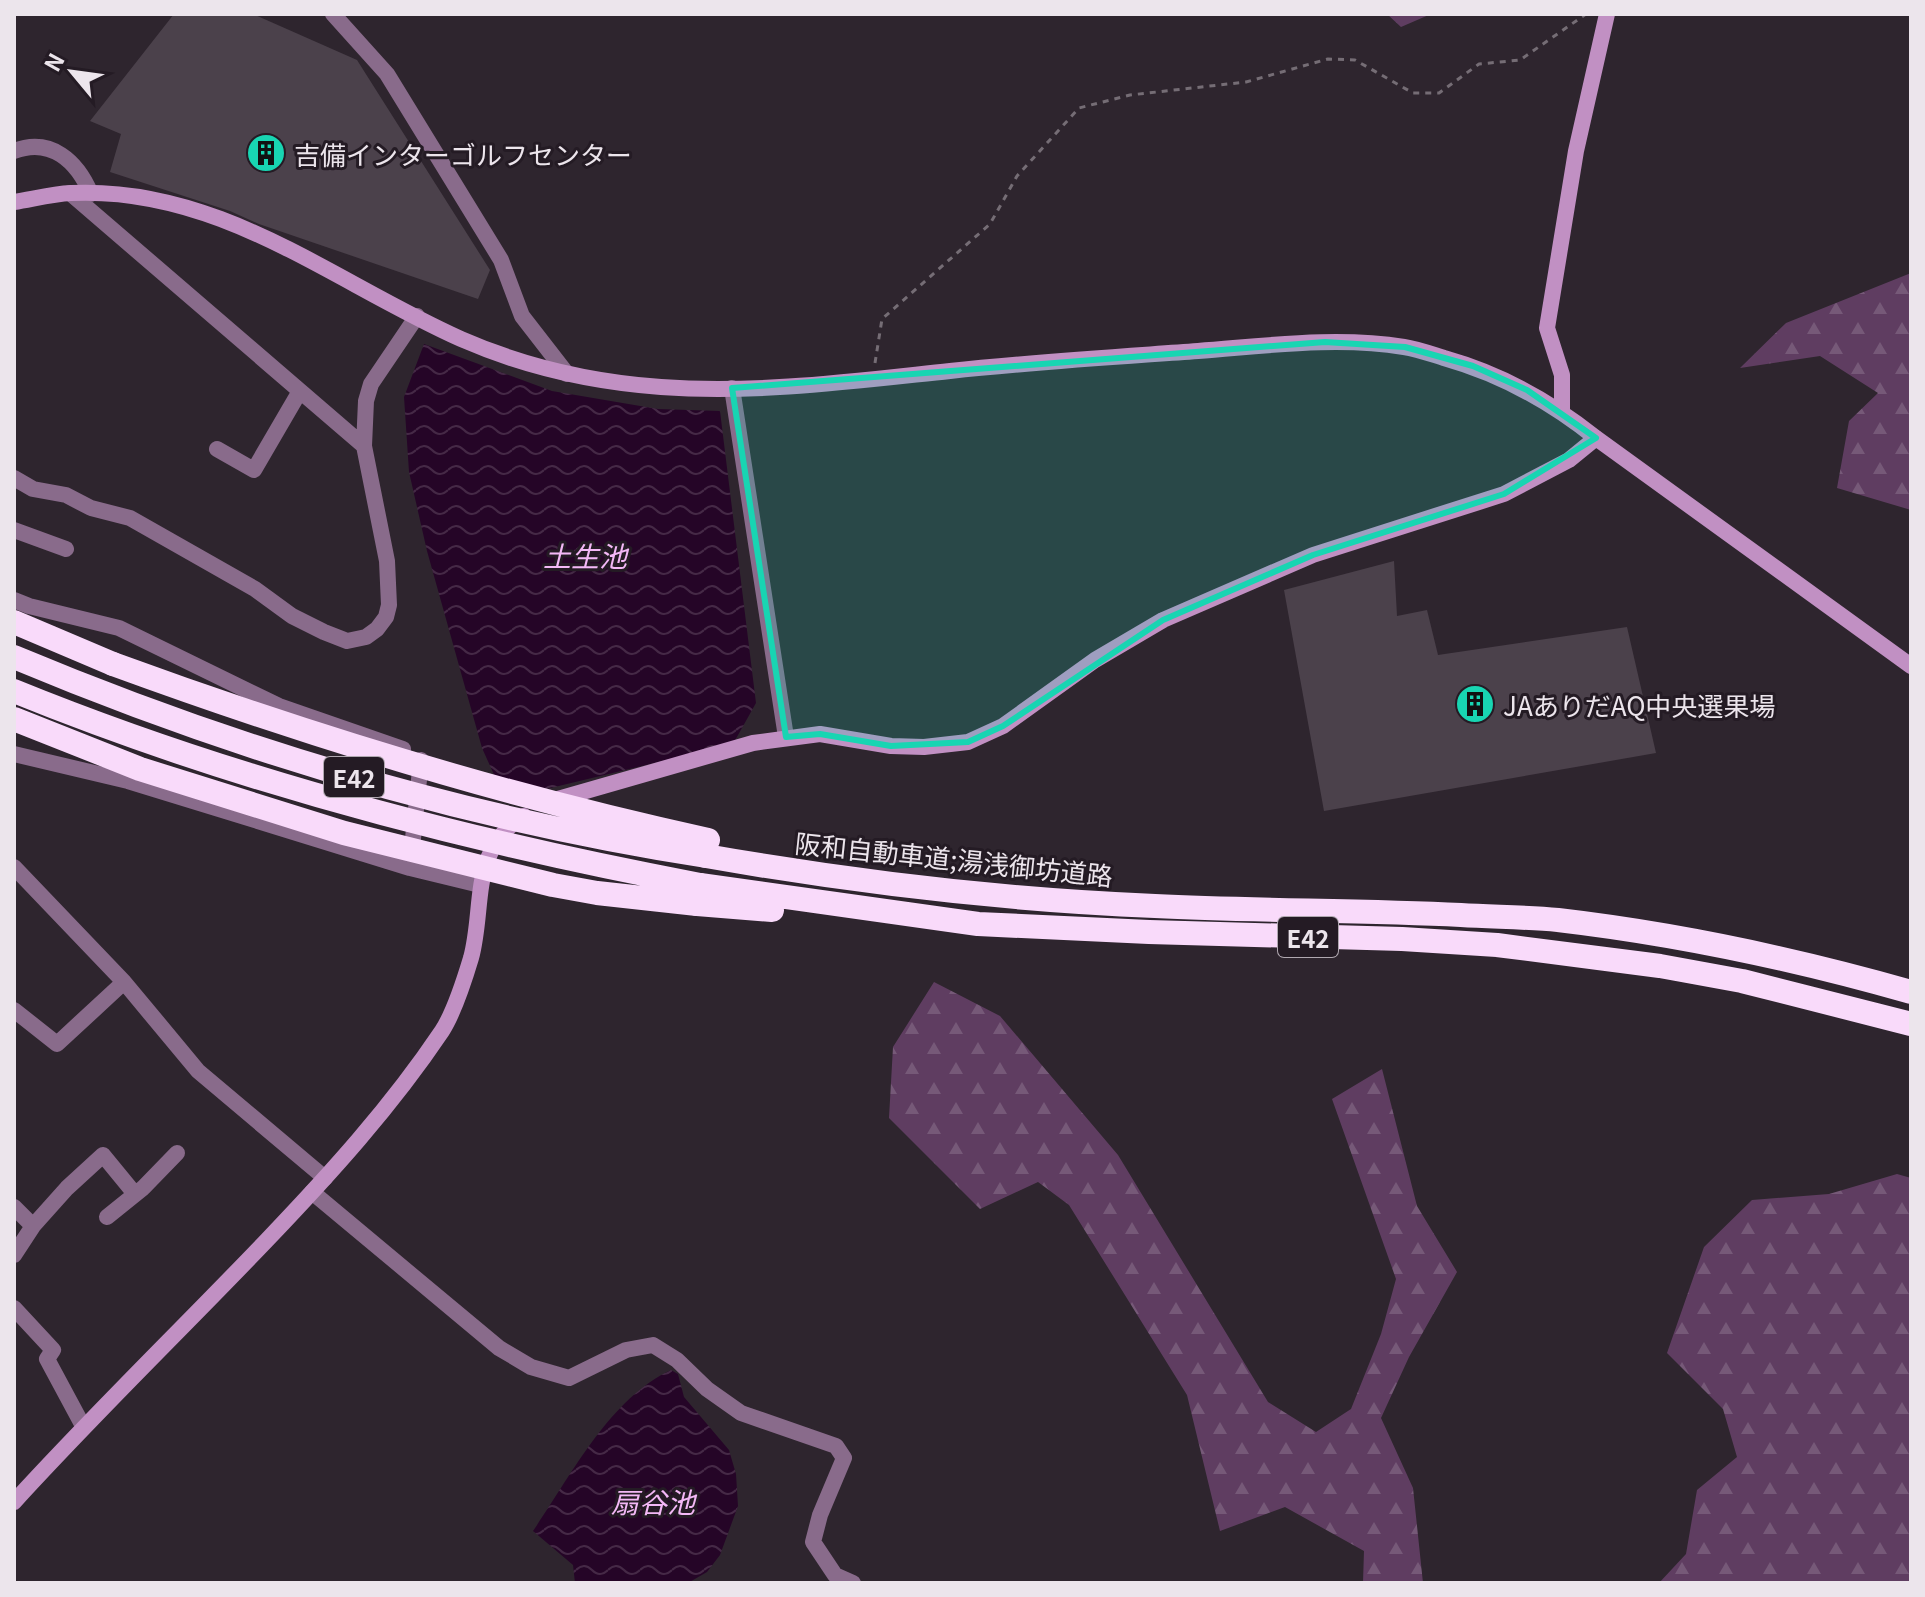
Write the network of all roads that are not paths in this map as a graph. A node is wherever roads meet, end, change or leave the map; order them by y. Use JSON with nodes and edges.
{"nodes":[{"id":1,"x":333,"y":14,"type":"edge"},
{"id":2,"x":1607,"y":14,"type":"edge"},
{"id":3,"x":14,"y":151,"type":"edge"},
{"id":4,"x":70,"y":193,"type":"junction"},
{"id":5,"x":91,"y":194,"type":"junction"},
{"id":6,"x":14,"y":202,"type":"edge"},
{"id":7,"x":417,"y":316,"type":"junction"},
{"id":8,"x":567,"y":374,"type":"junction"},
{"id":9,"x":732,"y":388,"type":"junction"},
{"id":10,"x":300,"y":391,"type":"junction"},
{"id":11,"x":1562,"y":411,"type":"junction"},
{"id":12,"x":1596,"y":438,"type":"junction"},
{"id":13,"x":364,"y":446,"type":"junction"},
{"id":14,"x":217,"y":449,"type":"dead end"},
{"id":15,"x":14,"y":478,"type":"edge"},
{"id":16,"x":14,"y":530,"type":"edge"},
{"id":17,"x":66,"y":549,"type":"dead end"},
{"id":18,"x":14,"y":600,"type":"edge"},
{"id":19,"x":14,"y":622,"type":"edge"},
{"id":20,"x":14,"y":657,"type":"edge"},
{"id":21,"x":1911,"y":666,"type":"edge"},
{"id":22,"x":14,"y":691,"type":"edge"},
{"id":23,"x":14,"y":719,"type":"edge"},
{"id":24,"x":786,"y":737,"type":"junction"},
{"id":25,"x":14,"y":754,"type":"edge"},
{"id":26,"x":707,"y":848,"type":"junction"},
{"id":27,"x":14,"y":867,"type":"edge"},
{"id":28,"x":410,"y":868,"type":"junction"},
{"id":29,"x":480,"y":885,"type":"junction"},
{"id":30,"x":699,"y":894,"type":"junction"},
{"id":31,"x":124,"y":982,"type":"junction"},
{"id":32,"x":1911,"y":992,"type":"edge"},
{"id":33,"x":14,"y":1010,"type":"edge"},
{"id":34,"x":1911,"y":1024,"type":"edge"},
{"id":35,"x":177,"y":1153,"type":"dead end"},
{"id":36,"x":325,"y":1178,"type":"junction"},
{"id":37,"x":312,"y":1192,"type":"junction"},
{"id":38,"x":135,"y":1194,"type":"junction"},
{"id":39,"x":14,"y":1207,"type":"edge"},
{"id":40,"x":107,"y":1217,"type":"dead end"},
{"id":41,"x":33,"y":1226,"type":"junction"},
{"id":42,"x":14,"y":1255,"type":"edge"},
{"id":43,"x":14,"y":1308,"type":"edge"},
{"id":44,"x":83,"y":1426,"type":"junction"},
{"id":45,"x":14,"y":1502,"type":"edge"},
{"id":46,"x":853,"y":1583,"type":"edge"}],
"edges":[{"from":1,"to":8,"type":"street"},
{"from":2,"to":11,"type":"street"},
{"from":3,"to":5,"type":"street"},
{"from":4,"to":5,"type":"street"},
{"from":4,"to":6,"type":"street"},
{"from":4,"to":10,"type":"street"},
{"from":5,"to":7,"type":"street"},
{"from":7,"to":8,"type":"street"},
{"from":7,"to":13,"type":"street"},
{"from":8,"to":9,"type":"street"},
{"from":9,"to":11,"type":"street"},
{"from":9,"to":24,"type":"street"},
{"from":10,"to":13,"type":"street"},
{"from":10,"to":14,"type":"street"},
{"from":11,"to":12,"type":"street"},
{"from":12,"to":21,"type":"street"},
{"from":12,"to":24,"type":"street"},
{"from":13,"to":15,"type":"street"},
{"from":16,"to":17,"type":"street"},
{"from":18,"to":28,"type":"street"},
{"from":19,"to":26,"type":"highway","bridge":true},
{"from":20,"to":26,"type":"highway","number":"E42","bridge":true},
{"from":22,"to":30,"type":"highway","number":"E42","bridge":true},
{"from":23,"to":30,"type":"highway","bridge":true},
{"from":24,"to":29,"type":"street"},
{"from":25,"to":28,"type":"street"},
{"from":26,"to":32,"type":"highway","name":"阪和自動車道;湯浅御坊道路","number":"E42"},
{"from":27,"to":31,"type":"street"},
{"from":28,"to":29,"type":"street"},
{"from":29,"to":36,"type":"street"},
{"from":30,"to":34,"type":"highway","number":"E42"},
{"from":31,"to":33,"type":"street"},
{"from":31,"to":36,"type":"street"},
{"from":35,"to":38,"type":"street"},
{"from":36,"to":37,"type":"street"},
{"from":37,"to":44,"type":"street"},
{"from":37,"to":46,"type":"street"},
{"from":38,"to":40,"type":"street"},
{"from":38,"to":41,"type":"street"},
{"from":39,"to":41,"type":"street"},
{"from":41,"to":42,"type":"street"},
{"from":43,"to":44,"type":"street"},
{"from":44,"to":45,"type":"street"}]}
